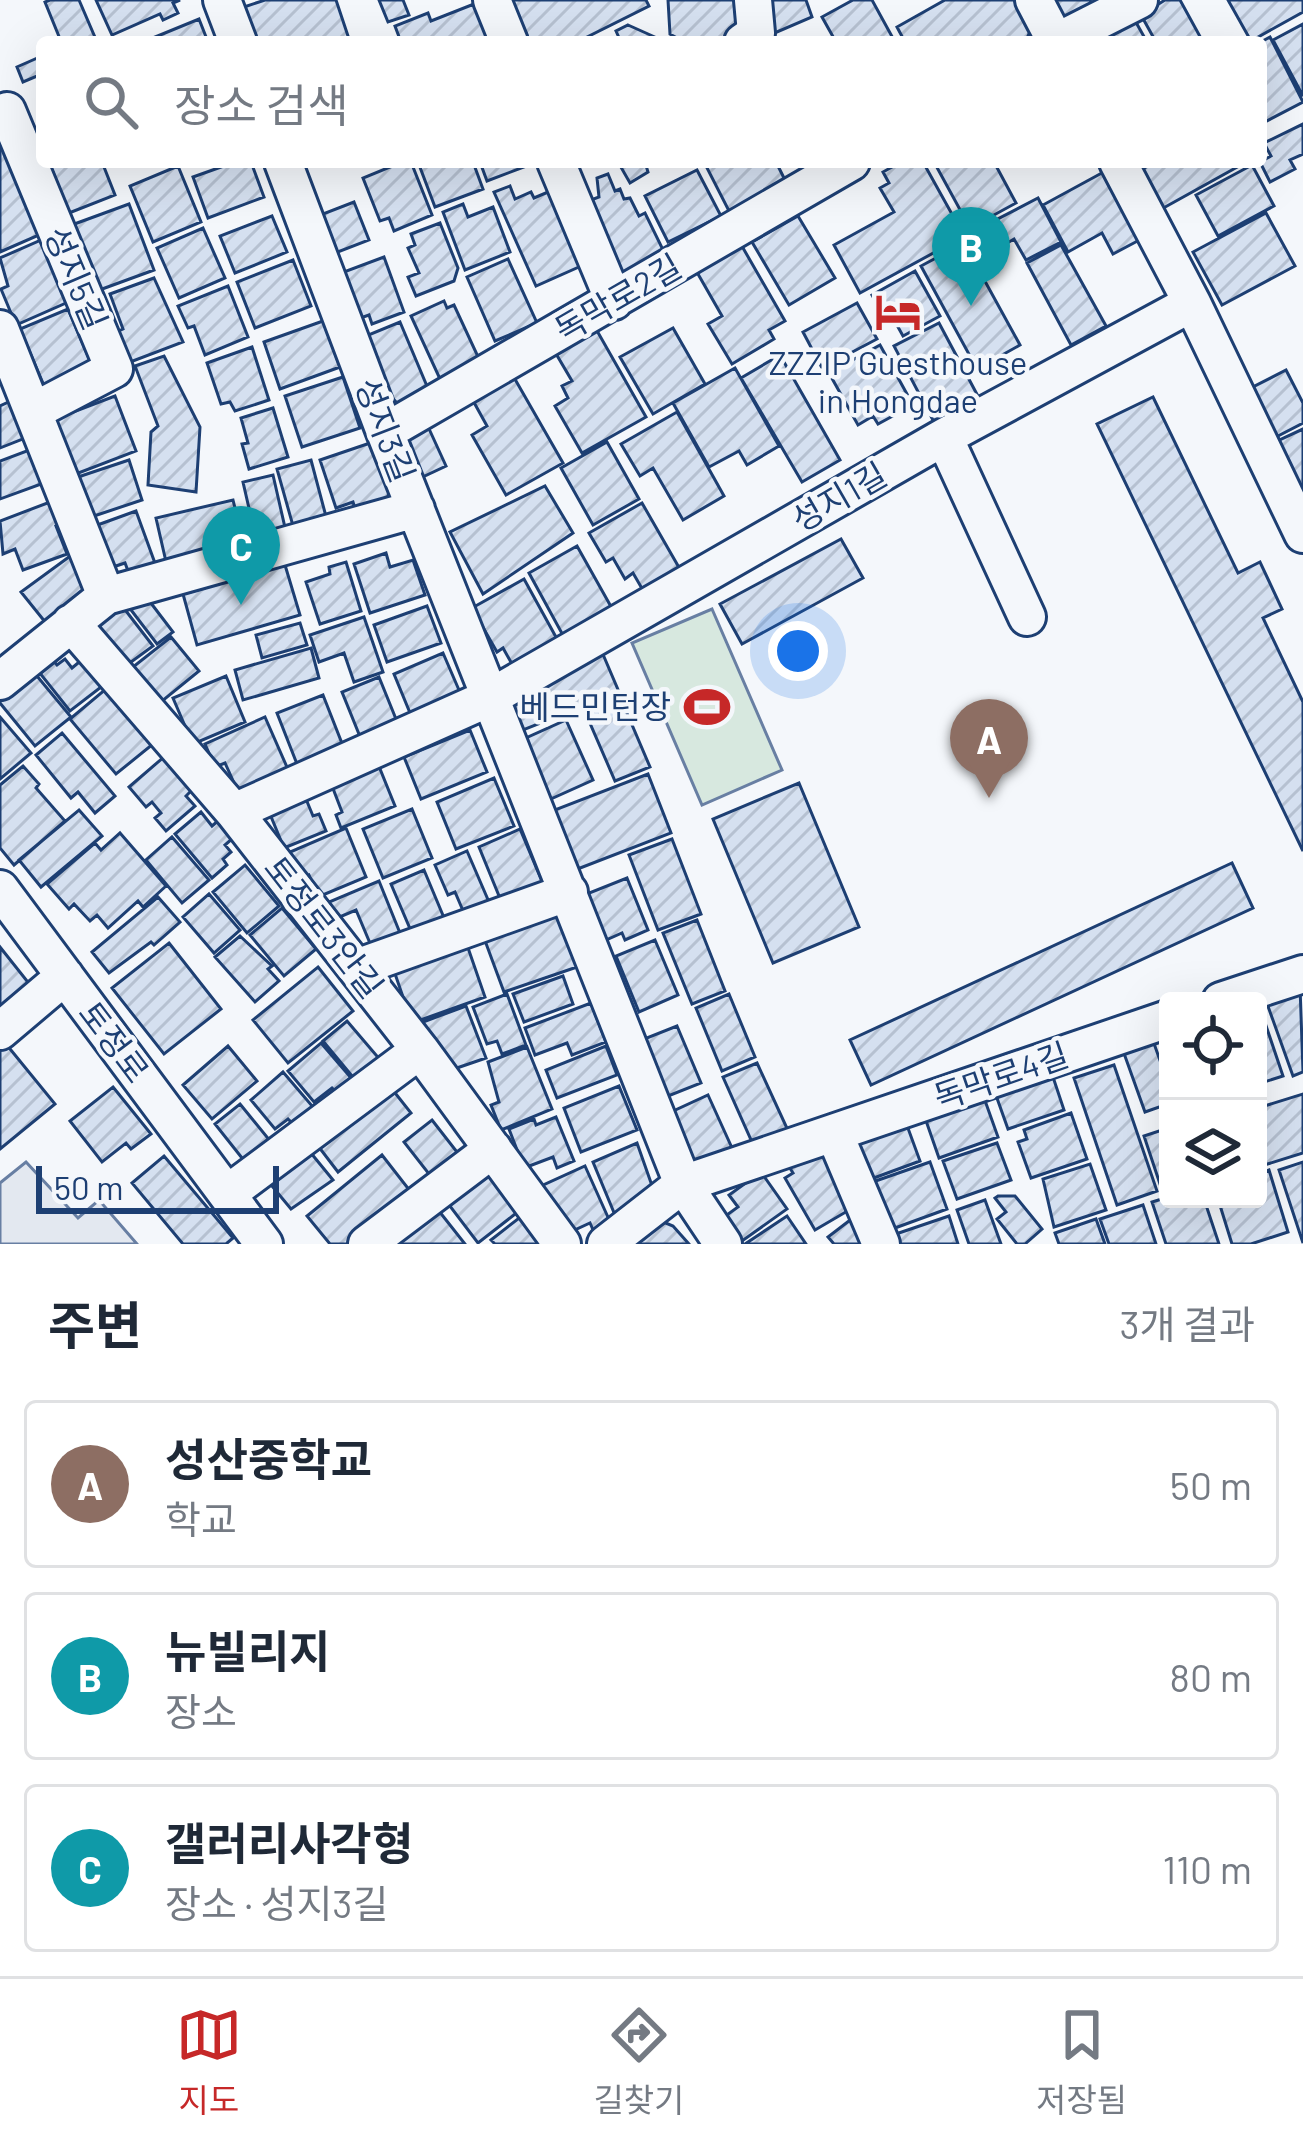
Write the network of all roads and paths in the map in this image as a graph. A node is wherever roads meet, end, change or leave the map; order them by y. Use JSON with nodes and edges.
{"nodes":[{"id":1,"x":222,"y":0,"type":"edge"},
{"id":2,"x":492,"y":0,"type":"edge"},
{"id":3,"x":753,"y":0,"type":"edge"},
{"id":4,"x":1034,"y":0,"type":"edge"},
{"id":5,"x":1139,"y":0,"type":"edge"},
{"id":6,"x":236,"y":36,"type":"edge"},
{"id":7,"x":507,"y":36,"type":"edge"},
{"id":8,"x":751,"y":36,"type":"edge"},
{"id":9,"x":1053,"y":36,"type":"edge"},
{"id":10,"x":1068,"y":36,"type":"edge"},
{"id":11,"x":0,"y":114,"type":"edge"},
{"id":12,"x":285,"y":168,"type":"edge"},
{"id":13,"x":559,"y":168,"type":"edge"},
{"id":14,"x":841,"y":168,"type":"edge"},
{"id":15,"x":1121,"y":168,"type":"edge"},
{"id":16,"x":614,"y":301,"type":"junction"},
{"id":17,"x":1192,"y":303,"type":"junction"},
{"id":18,"x":0,"y":329,"type":"edge"},
{"id":19,"x":19,"y":398,"type":"edge"},
{"id":20,"x":385,"y":432,"type":"junction"},
{"id":21,"x":944,"y":437,"type":"junction"},
{"id":22,"x":416,"y":508,"type":"junction"},
{"id":23,"x":1303,"y":534,"type":"edge"},
{"id":24,"x":106,"y":596,"type":"junction"},
{"id":25,"x":1027,"y":616,"type":"dead end"},
{"id":26,"x":71,"y":623,"type":"junction"},
{"id":27,"x":0,"y":681,"type":"edge"},
{"id":28,"x":489,"y":698,"type":"junction"},
{"id":29,"x":234,"y":812,"type":"junction"},
{"id":30,"x":0,"y":889,"type":"edge"},
{"id":31,"x":569,"y":892,"type":"junction"},
{"id":32,"x":356,"y":968,"type":"junction"},
{"id":33,"x":1303,"y":974,"type":"edge"},
{"id":34,"x":65,"y":976,"type":"junction"},
{"id":35,"x":1248,"y":992,"type":"edge"},
{"id":36,"x":1159,"y":1021,"type":"edge"},
{"id":37,"x":0,"y":1031,"type":"edge"},
{"id":38,"x":420,"y":1050,"type":"junction"},
{"id":39,"x":834,"y":1133,"type":"junction"},
{"id":40,"x":493,"y":1149,"type":"junction"},
{"id":41,"x":683,"y":1184,"type":"junction"},
{"id":42,"x":227,"y":1194,"type":"junction"},
{"id":43,"x":264,"y":1244,"type":"edge"},
{"id":44,"x":368,"y":1244,"type":"edge"},
{"id":45,"x":562,"y":1244,"type":"edge"},
{"id":46,"x":606,"y":1244,"type":"edge"},
{"id":47,"x":723,"y":1244,"type":"edge"},
{"id":48,"x":880,"y":1244,"type":"edge"}],
"edges":[{"from":1,"to":6,"type":"street"},
{"from":2,"to":7,"type":"street"},
{"from":3,"to":8,"type":"street"},
{"from":4,"to":9,"type":"street"},
{"from":5,"to":10,"type":"street"},
{"from":11,"to":19,"type":"street","name":"성지5길"},
{"from":12,"to":20,"type":"street","name":"성지3길"},
{"from":13,"to":16,"type":"street"},
{"from":14,"to":16,"type":"street","name":"독막로2길"},
{"from":15,"to":17,"type":"street"},
{"from":16,"to":20,"type":"street","name":"독막로2길"},
{"from":17,"to":21,"type":"street","name":"성지1길"},
{"from":17,"to":23,"type":"street"},
{"from":18,"to":19,"type":"street"},
{"from":19,"to":24,"type":"street"},
{"from":20,"to":22,"type":"street","name":"성지3길"},
{"from":21,"to":25,"type":"street"},
{"from":21,"to":28,"type":"street","name":"성지1길"},
{"from":22,"to":24,"type":"street"},
{"from":22,"to":28,"type":"street","name":"성지3길"},
{"from":24,"to":26,"type":"street"},
{"from":26,"to":27,"type":"street"},
{"from":26,"to":29,"type":"street","name":"토정로3안길"},
{"from":28,"to":29,"type":"street"},
{"from":28,"to":31,"type":"street","name":"성지3길"},
{"from":29,"to":32,"type":"street","name":"토정로3안길"},
{"from":30,"to":34,"type":"street","name":"토정로"},
{"from":31,"to":32,"type":"street"},
{"from":31,"to":41,"type":"street","name":"성지3길"},
{"from":32,"to":38,"type":"street","name":"토정로3안길"},
{"from":33,"to":35,"type":"street"},
{"from":34,"to":37,"type":"street"},
{"from":34,"to":42,"type":"street","name":"토정로"},
{"from":36,"to":39,"type":"street","name":"독막로4길"},
{"from":38,"to":40,"type":"street","name":"토정로3안길"},
{"from":38,"to":42,"type":"street"},
{"from":39,"to":41,"type":"street","name":"독막로4길"},
{"from":39,"to":48,"type":"street"},
{"from":40,"to":44,"type":"street"},
{"from":40,"to":45,"type":"street","name":"토정로3안길"},
{"from":41,"to":46,"type":"street","name":"독막로4길"},
{"from":41,"to":47,"type":"street","name":"성지3길"},
{"from":42,"to":43,"type":"street","name":"토정로"}]}
